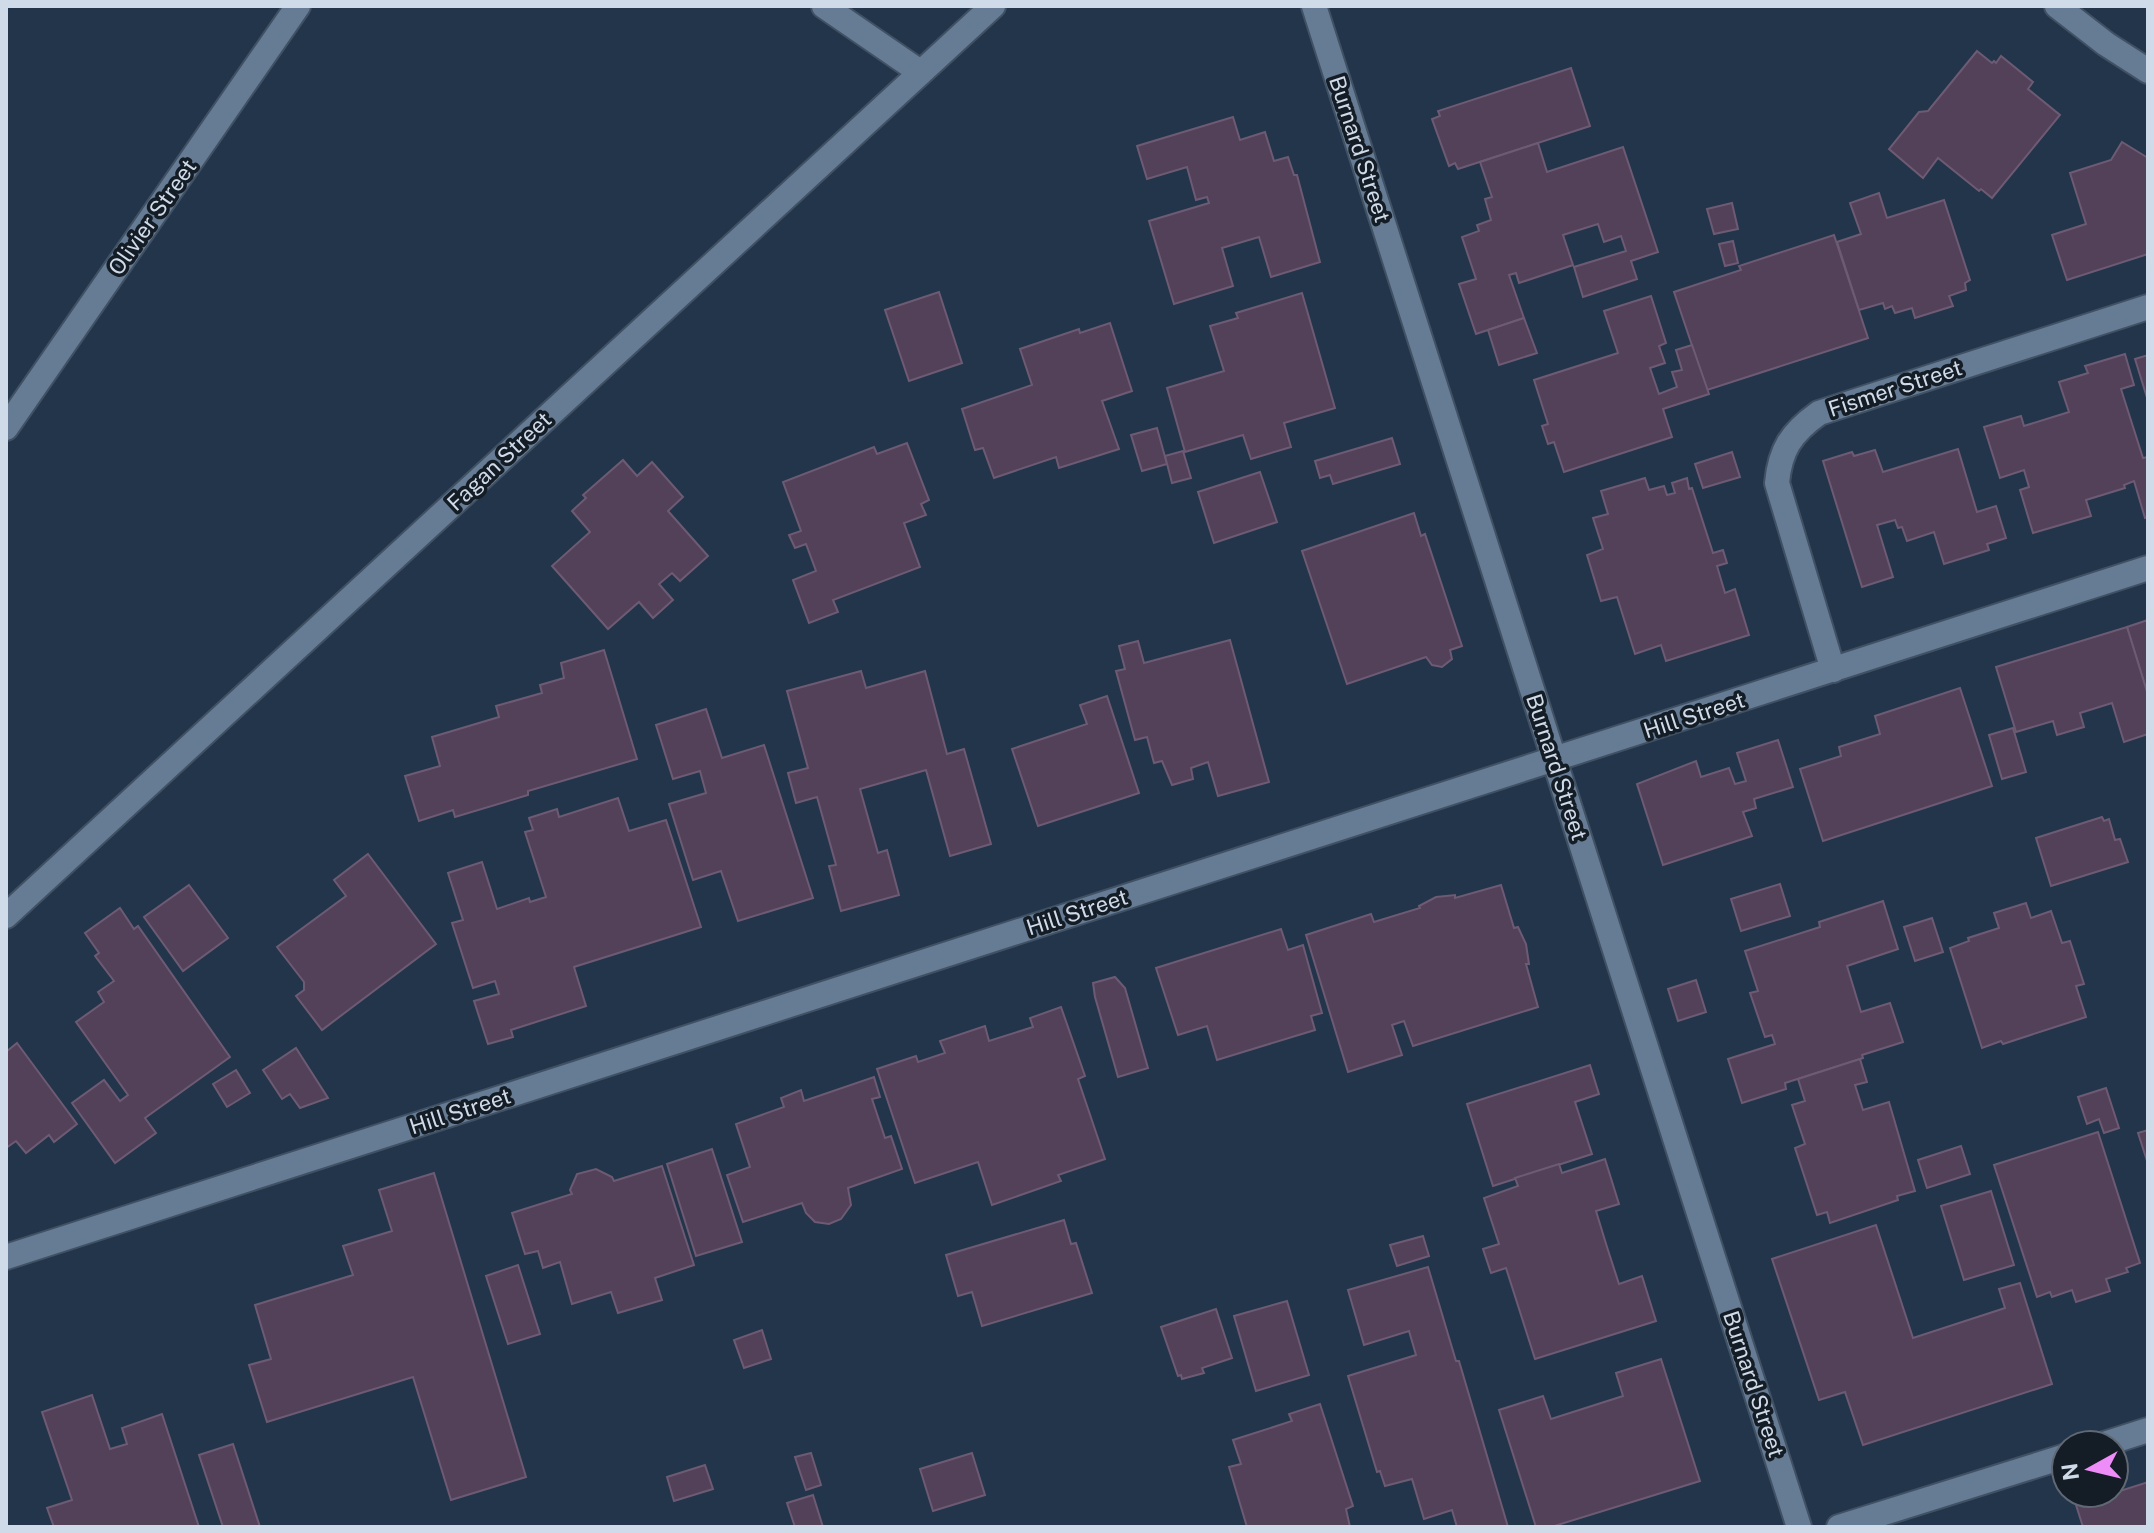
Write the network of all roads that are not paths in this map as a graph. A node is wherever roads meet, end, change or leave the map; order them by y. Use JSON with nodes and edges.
{"nodes":[{"id":1,"x":298,"y":6,"type":"edge"},
{"id":2,"x":824,"y":6,"type":"edge"},
{"id":3,"x":993,"y":6,"type":"edge"},
{"id":4,"x":1314,"y":6,"type":"edge"},
{"id":5,"x":2057,"y":6,"type":"edge"},
{"id":6,"x":2148,"y":71,"type":"edge"},
{"id":7,"x":920,"y":72,"type":"junction"},
{"id":8,"x":2148,"y":307,"type":"edge"},
{"id":9,"x":6,"y":428,"type":"edge"},
{"id":10,"x":2148,"y":568,"type":"edge"},
{"id":11,"x":1833,"y":670,"type":"junction"},
{"id":12,"x":1554,"y":759,"type":"junction"},
{"id":13,"x":6,"y":916,"type":"edge"},
{"id":14,"x":6,"y":1257,"type":"edge"},
{"id":15,"x":2050,"y":1461,"type":"edge"},
{"id":16,"x":1799,"y":1527,"type":"edge"},
{"id":17,"x":1839,"y":1527,"type":"edge"}],
"edges":[{"from":1,"to":9,"type":"street","name":"Olivier Street"},
{"from":2,"to":7,"type":"street"},
{"from":3,"to":7,"type":"street","name":"Fagan Street"},
{"from":4,"to":12,"type":"street","name":"Burnard Street"},
{"from":5,"to":6,"type":"street"},
{"from":7,"to":13,"type":"street","name":"Fagan Street"},
{"from":8,"to":11,"type":"street","name":"Fismer Street"},
{"from":10,"to":11,"type":"street","name":"Hill Street"},
{"from":11,"to":12,"type":"street","name":"Hill Street"},
{"from":12,"to":14,"type":"street","name":"Hill Street"},
{"from":12,"to":16,"type":"street","name":"Burnard Street"},
{"from":15,"to":17,"type":"street"}]}
